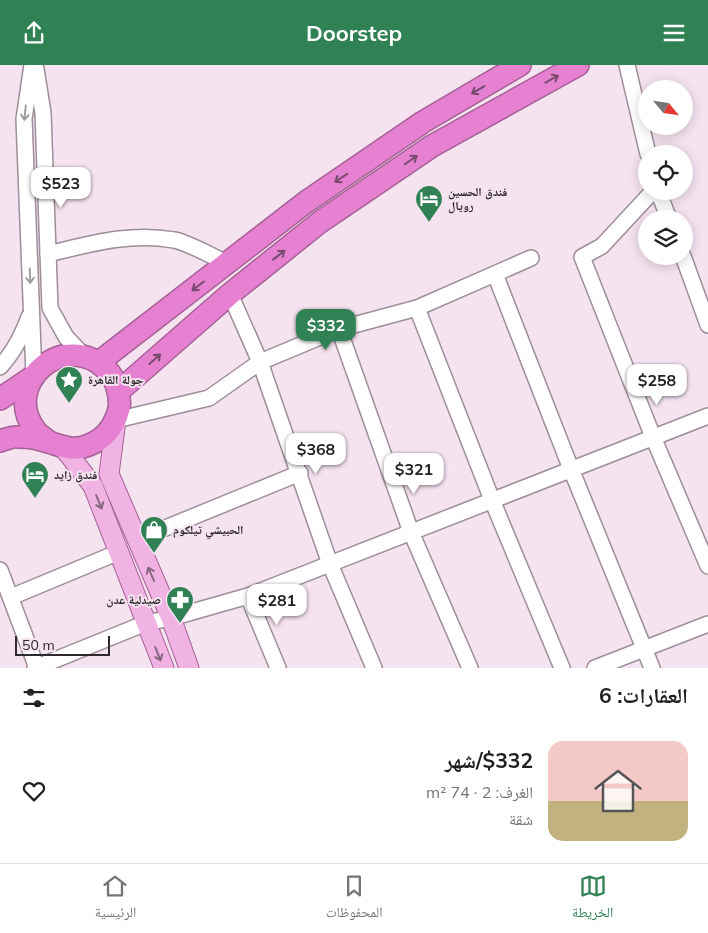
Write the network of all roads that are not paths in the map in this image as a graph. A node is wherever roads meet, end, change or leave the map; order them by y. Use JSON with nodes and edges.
{"nodes":[{"id":1,"x":32,"y":65,"type":"edge"},
{"id":2,"x":36,"y":65,"type":"edge"},
{"id":3,"x":520,"y":65,"type":"edge"},
{"id":4,"x":578,"y":65,"type":"edge"},
{"id":5,"x":628,"y":65,"type":"edge"},
{"id":6,"x":646,"y":145,"type":"edge"},
{"id":7,"x":644,"y":200,"type":"edge"},
{"id":8,"x":48,"y":254,"type":"junction"},
{"id":9,"x":531,"y":258,"type":"dead end"},
{"id":10,"x":227,"y":263,"type":"junction"},
{"id":11,"x":686,"y":265,"type":"edge"},
{"id":12,"x":496,"y":274,"type":"junction"},
{"id":13,"x":230,"y":293,"type":"junction"},
{"id":14,"x":417,"y":307,"type":"junction"},
{"id":15,"x":32,"y":311,"type":"junction"},
{"id":16,"x":708,"y":325,"type":"edge"},
{"id":17,"x":339,"y":329,"type":"junction"},
{"id":18,"x":91,"y":359,"type":"junction"},
{"id":19,"x":260,"y":362,"type":"junction"},
{"id":20,"x":0,"y":367,"type":"edge"},
{"id":21,"x":34,"y":376,"type":"junction"},
{"id":22,"x":118,"y":391,"type":"junction"},
{"id":23,"x":0,"y":399,"type":"edge"},
{"id":24,"x":708,"y":416,"type":"edge"},
{"id":25,"x":116,"y":420,"type":"junction"},
{"id":26,"x":653,"y":437,"type":"junction"},
{"id":27,"x":0,"y":441,"type":"edge"},
{"id":28,"x":55,"y":444,"type":"junction"},
{"id":29,"x":570,"y":469,"type":"junction"},
{"id":30,"x":300,"y":473,"type":"junction"},
{"id":31,"x":492,"y":500,"type":"junction"},
{"id":32,"x":411,"y":532,"type":"junction"},
{"id":33,"x":136,"y":540,"type":"junction"},
{"id":34,"x":119,"y":553,"type":"junction"},
{"id":35,"x":330,"y":564,"type":"junction"},
{"id":36,"x":708,"y":566,"type":"edge"},
{"id":37,"x":0,"y":570,"type":"edge"},
{"id":38,"x":248,"y":596,"type":"junction"},
{"id":39,"x":11,"y":597,"type":"junction"},
{"id":40,"x":171,"y":618,"type":"junction"},
{"id":41,"x":146,"y":623,"type":"junction"},
{"id":42,"x":708,"y":624,"type":"edge"},
{"id":43,"x":645,"y":649,"type":"junction"},
{"id":44,"x":36,"y":668,"type":"edge"},
{"id":45,"x":164,"y":668,"type":"edge"},
{"id":46,"x":189,"y":668,"type":"edge"},
{"id":47,"x":278,"y":668,"type":"edge"},
{"id":48,"x":374,"y":668,"type":"edge"},
{"id":49,"x":470,"y":668,"type":"edge"},
{"id":50,"x":562,"y":668,"type":"edge"},
{"id":51,"x":595,"y":668,"type":"edge"},
{"id":52,"x":652,"y":668,"type":"edge"}],
"edges":[{"from":1,"to":15,"type":"street","one_way":true},
{"from":2,"to":8,"type":"street"},
{"from":3,"to":10,"type":"highway","one_way":true},
{"from":13,"to":4,"type":"highway","one_way":true},
{"from":5,"to":6,"type":"street"},
{"from":7,"to":26,"type":"street"},
{"from":8,"to":10,"type":"street"},
{"from":8,"to":18,"type":"street"},
{"from":9,"to":12,"type":"street"},
{"from":10,"to":18,"type":"highway","one_way":true},
{"from":11,"to":16,"type":"street"},
{"from":12,"to":14,"type":"street"},
{"from":12,"to":29,"type":"street"},
{"from":13,"to":19,"type":"street"},
{"from":22,"to":13,"type":"highway","one_way":true},
{"from":14,"to":17,"type":"street"},
{"from":14,"to":31,"type":"street"},
{"from":15,"to":20,"type":"street"},
{"from":15,"to":21,"type":"street"},
{"from":17,"to":19,"type":"street"},
{"from":17,"to":32,"type":"street"},
{"from":18,"to":21,"type":"highway"},
{"from":18,"to":22,"type":"highway"},
{"from":19,"to":25,"type":"street"},
{"from":19,"to":30,"type":"street"},
{"from":21,"to":23,"type":"highway"},
{"from":21,"to":28,"type":"highway"},
{"from":22,"to":25,"type":"highway"},
{"from":24,"to":26,"type":"street"},
{"from":25,"to":28,"type":"highway"},
{"from":25,"to":33,"type":"main road"},
{"from":26,"to":29,"type":"street"},
{"from":26,"to":36,"type":"street"},
{"from":27,"to":28,"type":"highway"},
{"from":28,"to":34,"type":"main road","one_way":true},
{"from":29,"to":31,"type":"street"},
{"from":29,"to":43,"type":"street"},
{"from":30,"to":33,"type":"street"},
{"from":30,"to":35,"type":"street"},
{"from":31,"to":32,"type":"street"},
{"from":31,"to":50,"type":"street"},
{"from":32,"to":35,"type":"street"},
{"from":32,"to":49,"type":"street"},
{"from":40,"to":33,"type":"main road","one_way":true},
{"from":34,"to":39,"type":"street"},
{"from":34,"to":41,"type":"main road"},
{"from":35,"to":38,"type":"street"},
{"from":35,"to":48,"type":"street"},
{"from":37,"to":39,"type":"street"},
{"from":38,"to":40,"type":"street"},
{"from":38,"to":47,"type":"street"},
{"from":39,"to":44,"type":"street"},
{"from":40,"to":41,"type":"street"},
{"from":40,"to":46,"type":"main road"},
{"from":41,"to":44,"type":"street"},
{"from":41,"to":45,"type":"main road","one_way":true},
{"from":42,"to":43,"type":"street"},
{"from":43,"to":51,"type":"street"},
{"from":43,"to":52,"type":"street"}]}
